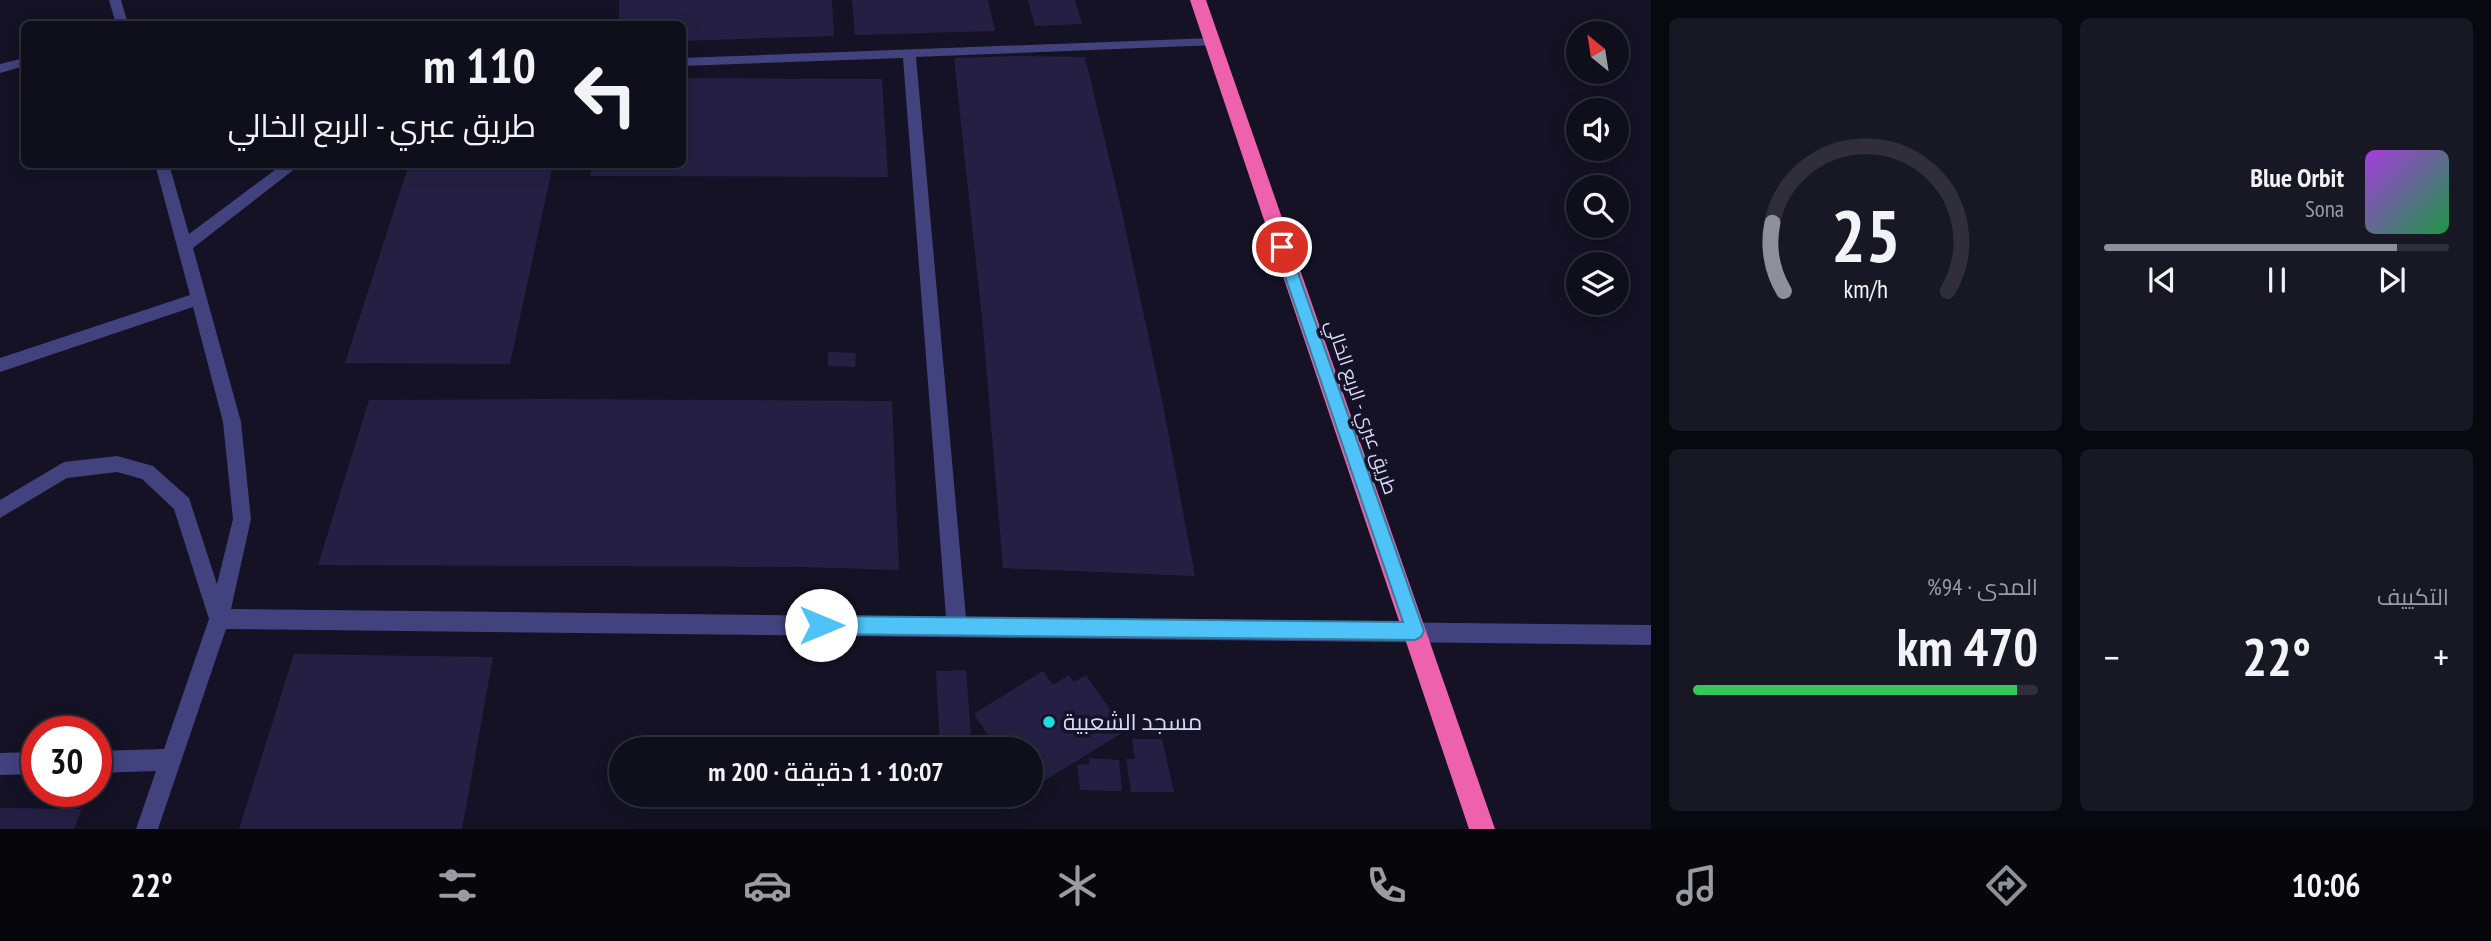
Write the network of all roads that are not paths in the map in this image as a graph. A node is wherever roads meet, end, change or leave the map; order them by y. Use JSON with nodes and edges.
{"nodes":[{"id":1,"x":115,"y":0,"type":"edge"},
{"id":2,"x":1198,"y":0,"type":"edge"},
{"id":3,"x":120,"y":21,"type":"edge"},
{"id":4,"x":1212,"y":42,"type":"junction"},
{"id":5,"x":909,"y":55,"type":"junction"},
{"id":6,"x":686,"y":62,"type":"edge"},
{"id":7,"x":21,"y":63,"type":"edge"},
{"id":8,"x":0,"y":69,"type":"edge"},
{"id":9,"x":163,"y":168,"type":"edge"},
{"id":10,"x":289,"y":168,"type":"edge"},
{"id":11,"x":183,"y":247,"type":"junction"},
{"id":12,"x":197,"y":299,"type":"junction"},
{"id":13,"x":0,"y":365,"type":"edge"},
{"id":14,"x":0,"y":510,"type":"edge"},
{"id":15,"x":219,"y":619,"type":"junction"},
{"id":16,"x":957,"y":626,"type":"junction"},
{"id":17,"x":1415,"y":631,"type":"junction"},
{"id":18,"x":1651,"y":635,"type":"edge"},
{"id":19,"x":171,"y":760,"type":"junction"},
{"id":20,"x":112,"y":762,"type":"edge"},
{"id":21,"x":21,"y":763,"type":"edge"},
{"id":22,"x":0,"y":764,"type":"edge"},
{"id":23,"x":147,"y":829,"type":"edge"},
{"id":24,"x":1482,"y":829,"type":"edge"}],
"edges":[{"from":1,"to":3,"type":"street"},
{"from":2,"to":4,"type":"highway","name":"طريق عبري - الربع الخالي"},
{"from":4,"to":5,"type":"street"},
{"from":4,"to":17,"type":"highway","name":"طريق عبري - الربع الخالي"},
{"from":5,"to":6,"type":"street"},
{"from":5,"to":16,"type":"street"},
{"from":7,"to":8,"type":"street"},
{"from":9,"to":11,"type":"street"},
{"from":10,"to":11,"type":"street"},
{"from":11,"to":12,"type":"street"},
{"from":12,"to":13,"type":"street"},
{"from":12,"to":15,"type":"street"},
{"from":14,"to":15,"type":"street"},
{"from":15,"to":16,"type":"street"},
{"from":15,"to":19,"type":"street"},
{"from":16,"to":17,"type":"street"},
{"from":17,"to":18,"type":"street"},
{"from":17,"to":24,"type":"highway","name":"طريق عبري - الربع الخالي"},
{"from":19,"to":20,"type":"street"},
{"from":19,"to":23,"type":"street"},
{"from":21,"to":22,"type":"street"}]}
